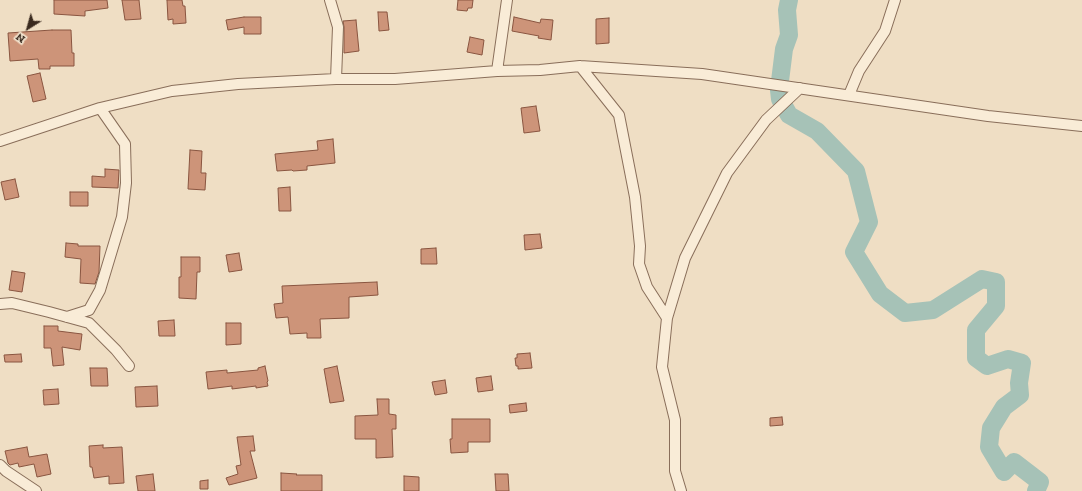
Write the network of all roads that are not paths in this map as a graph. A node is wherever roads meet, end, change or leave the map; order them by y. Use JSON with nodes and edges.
{"nodes":[{"id":1,"x":330,"y":0,"type":"edge"},
{"id":2,"x":507,"y":0,"type":"edge"},
{"id":3,"x":895,"y":0,"type":"edge"},
{"id":4,"x":580,"y":66,"type":"junction"},
{"id":5,"x":497,"y":72,"type":"junction"},
{"id":6,"x":336,"y":79,"type":"junction"},
{"id":7,"x":800,"y":88,"type":"junction"},
{"id":8,"x":849,"y":95,"type":"junction"},
{"id":9,"x":100,"y":108,"type":"junction"},
{"id":10,"x":1082,"y":126,"type":"edge"},
{"id":11,"x":0,"y":141,"type":"edge"},
{"id":12,"x":0,"y":304,"type":"edge"},
{"id":13,"x":67,"y":317,"type":"junction"},
{"id":14,"x":667,"y":318,"type":"junction"},
{"id":15,"x":129,"y":366,"type":"dead end"},
{"id":16,"x":0,"y":465,"type":"edge"},
{"id":17,"x":36,"y":491,"type":"edge"},
{"id":18,"x":681,"y":491,"type":"edge"}],
"edges":[{"from":1,"to":6,"type":"street"},
{"from":2,"to":5,"type":"street"},
{"from":3,"to":8,"type":"street"},
{"from":4,"to":5,"type":"street"},
{"from":4,"to":7,"type":"street"},
{"from":4,"to":14,"type":"street"},
{"from":5,"to":6,"type":"street"},
{"from":6,"to":9,"type":"street"},
{"from":7,"to":8,"type":"street"},
{"from":7,"to":14,"type":"street"},
{"from":8,"to":10,"type":"street"},
{"from":9,"to":11,"type":"street"},
{"from":9,"to":13,"type":"street"},
{"from":12,"to":13,"type":"street"},
{"from":13,"to":15,"type":"street"},
{"from":14,"to":18,"type":"street"},
{"from":16,"to":17,"type":"street"}]}
